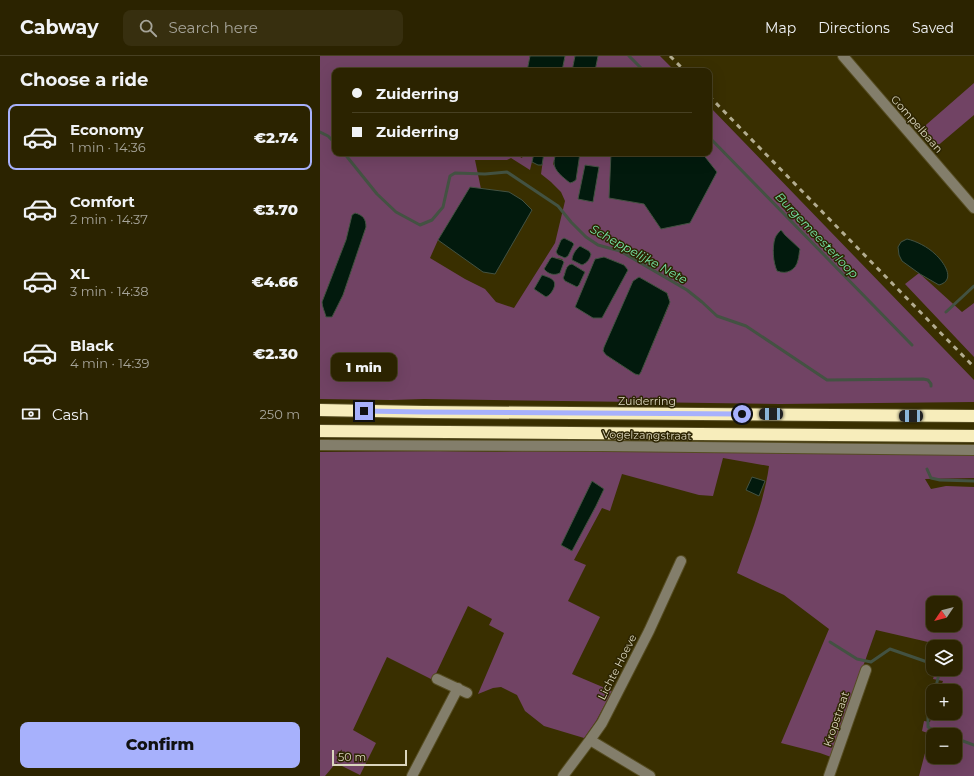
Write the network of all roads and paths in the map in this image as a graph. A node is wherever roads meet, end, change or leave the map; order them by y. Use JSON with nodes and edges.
{"nodes":[{"id":1,"x":843,"y":56,"type":"edge"},
{"id":2,"x":974,"y":208,"type":"edge"},
{"id":3,"x":320,"y":410,"type":"edge"},
{"id":4,"x":974,"y":416,"type":"edge"},
{"id":5,"x":320,"y":431,"type":"edge"},
{"id":6,"x":974,"y":436,"type":"edge"},
{"id":7,"x":320,"y":445,"type":"edge"},
{"id":8,"x":974,"y":450,"type":"edge"},
{"id":9,"x":681,"y":561,"type":"dead end"},
{"id":10,"x":866,"y":670,"type":"dead end"},
{"id":11,"x":437,"y":679,"type":"dead end"},
{"id":12,"x":458,"y":688,"type":"junction"},
{"id":13,"x":468,"y":693,"type":"dead end"},
{"id":14,"x":590,"y":740,"type":"junction"},
{"id":15,"x":412,"y":776,"type":"edge"},
{"id":16,"x":563,"y":776,"type":"edge"},
{"id":17,"x":650,"y":776,"type":"edge"},
{"id":18,"x":829,"y":776,"type":"edge"}],
"edges":[{"from":1,"to":2,"type":"street","name":"Gompelbaan"},
{"from":3,"to":4,"type":"highway","name":"Zuiderring"},
{"from":5,"to":6,"type":"highway"},
{"from":7,"to":8,"type":"street","name":"Vogelzangstraat"},
{"from":9,"to":14,"type":"street","name":"Lichte Hoeve"},
{"from":10,"to":18,"type":"street","name":"Kropstraat"},
{"from":11,"to":12,"type":"street"},
{"from":12,"to":13,"type":"street"},
{"from":12,"to":15,"type":"street"},
{"from":14,"to":16,"type":"street","name":"Lichte Hoeve"},
{"from":14,"to":17,"type":"street"}]}
